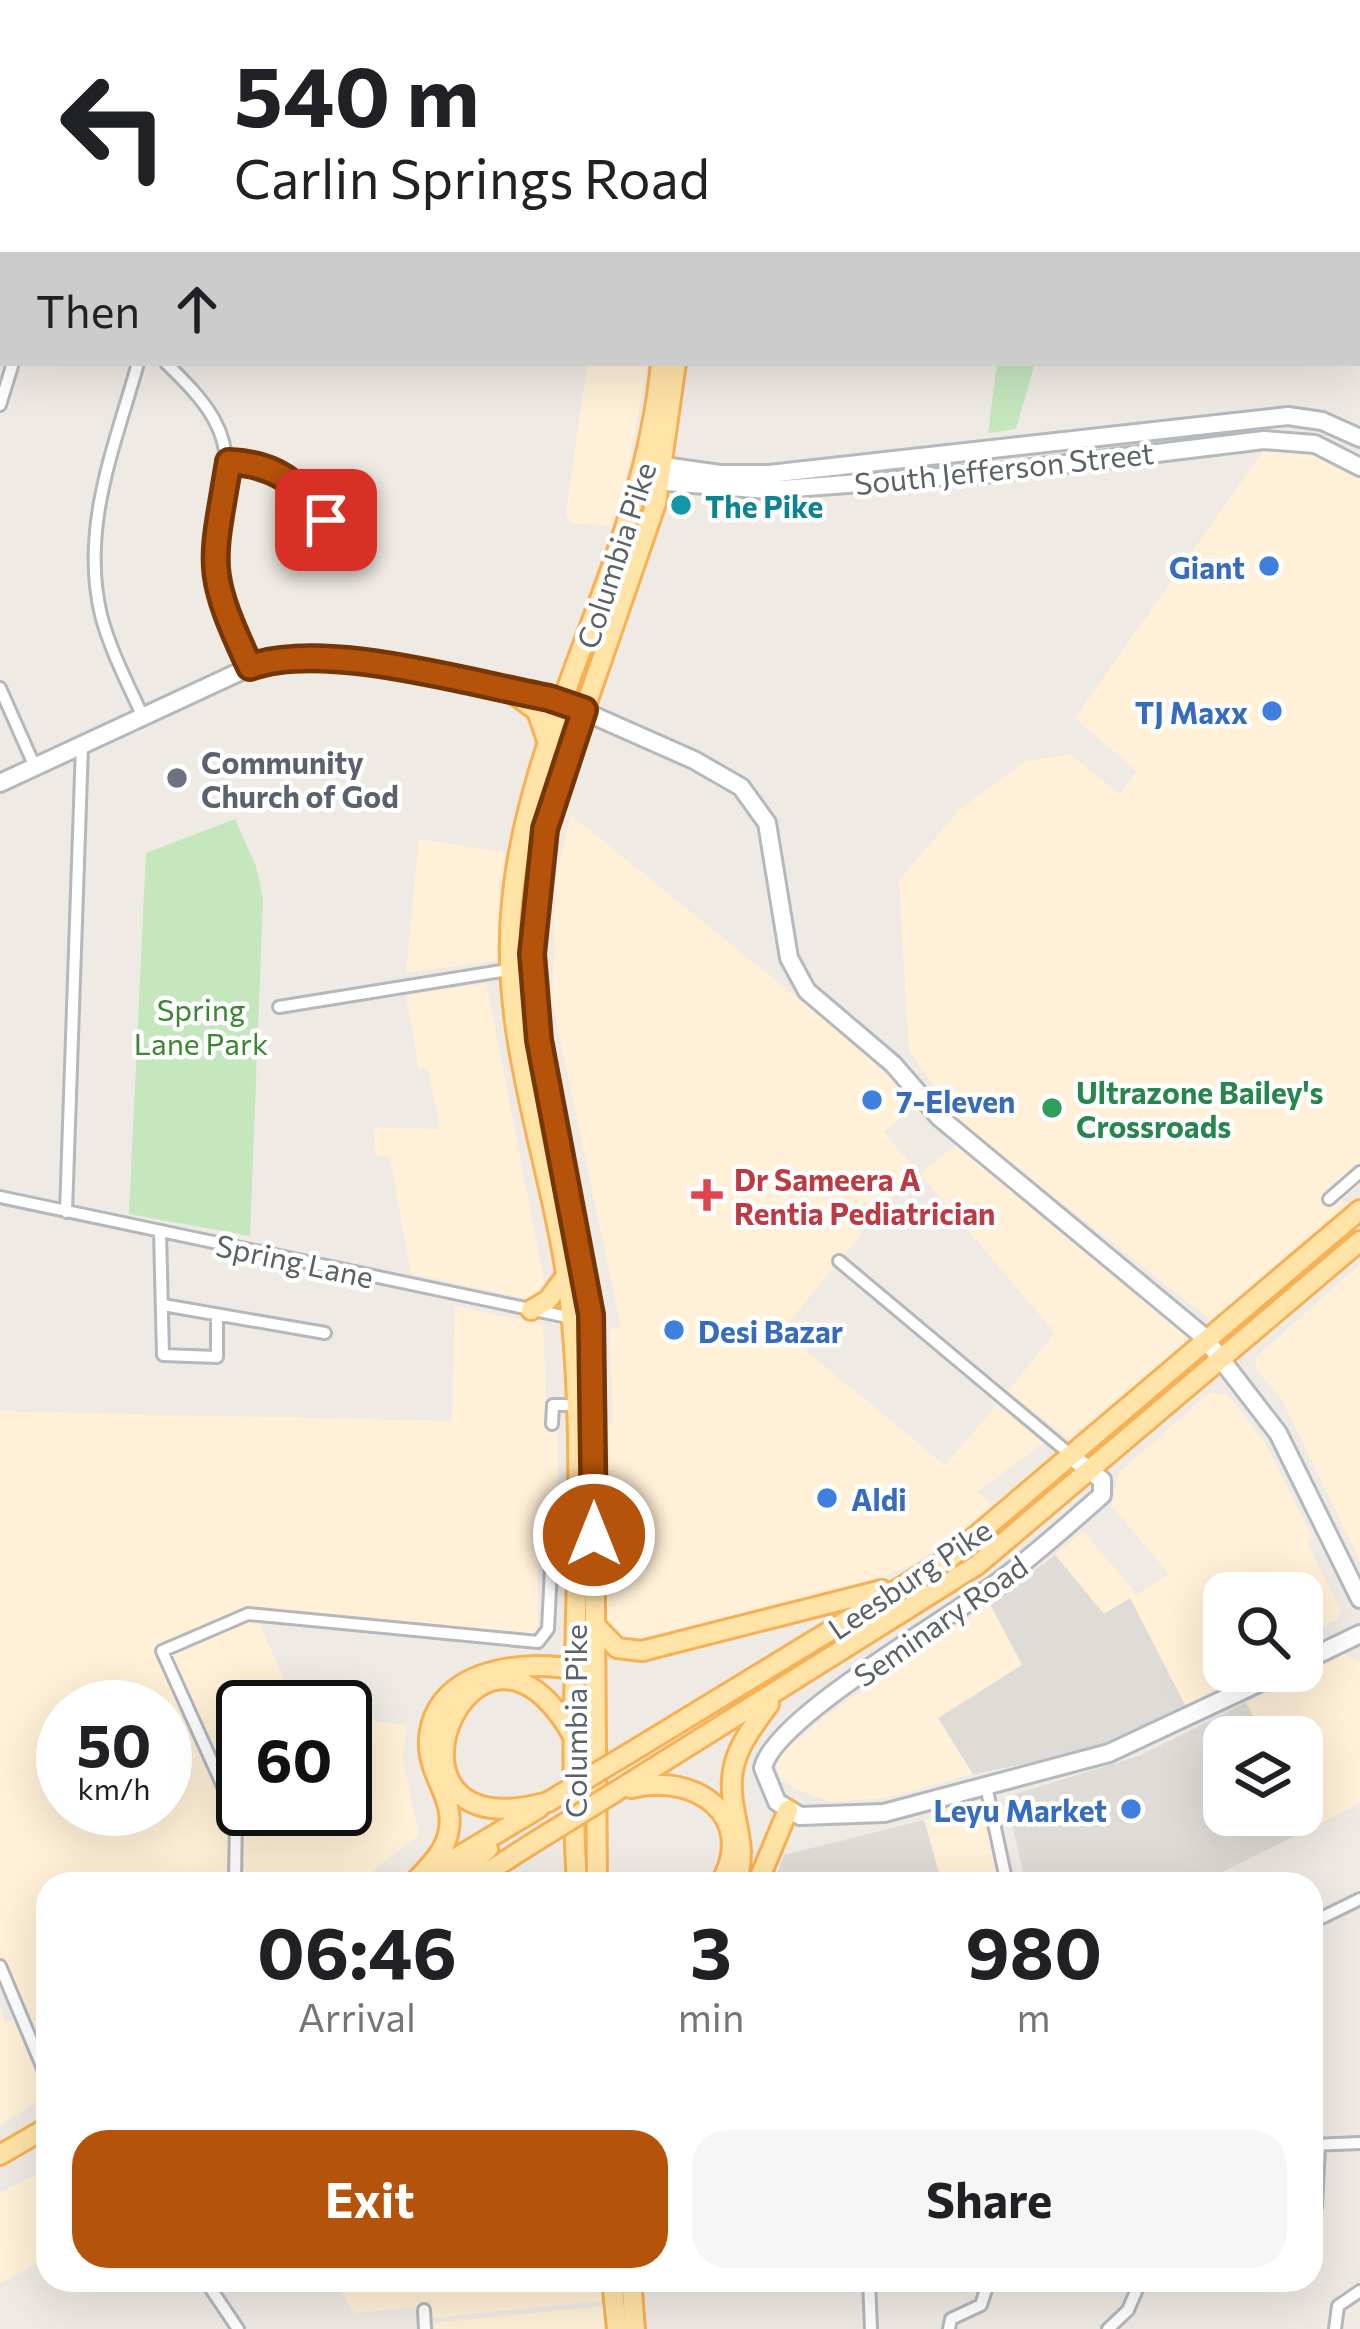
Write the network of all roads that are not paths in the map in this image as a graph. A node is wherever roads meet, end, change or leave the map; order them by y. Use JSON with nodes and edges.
{"nodes":[{"id":1,"x":12,"y":366,"type":"edge"},
{"id":2,"x":138,"y":366,"type":"edge"},
{"id":3,"x":169,"y":366,"type":"edge"},
{"id":4,"x":661,"y":366,"type":"edge"},
{"id":5,"x":675,"y":366,"type":"edge"},
{"id":6,"x":0,"y":405,"type":"edge"},
{"id":7,"x":1360,"y":438,"type":"edge"},
{"id":8,"x":229,"y":462,"type":"junction"},
{"id":9,"x":1360,"y":467,"type":"edge"},
{"id":10,"x":654,"y":473,"type":"junction"},
{"id":11,"x":344,"y":544,"type":"dead end"},
{"id":12,"x":250,"y":667,"type":"junction"},
{"id":13,"x":0,"y":688,"type":"edge"},
{"id":14,"x":510,"y":691,"type":"junction"},
{"id":15,"x":574,"y":705,"type":"junction"},
{"id":16,"x":143,"y":717,"type":"junction"},
{"id":17,"x":82,"y":746,"type":"junction"},
{"id":18,"x":549,"y":746,"type":"junction"},
{"id":19,"x":35,"y":767,"type":"junction"},
{"id":20,"x":0,"y":783,"type":"edge"},
{"id":21,"x":532,"y":966,"type":"junction"},
{"id":22,"x":509,"y":970,"type":"junction"},
{"id":23,"x":279,"y":1007,"type":"dead end"},
{"id":24,"x":1360,"y":1172,"type":"edge"},
{"id":25,"x":0,"y":1198,"type":"edge"},
{"id":26,"x":1329,"y":1199,"type":"dead end"},
{"id":27,"x":1360,"y":1210,"type":"edge"},
{"id":28,"x":66,"y":1212,"type":"junction"},
{"id":29,"x":160,"y":1231,"type":"junction"},
{"id":30,"x":1360,"y":1241,"type":"edge"},
{"id":31,"x":838,"y":1261,"type":"dead end"},
{"id":32,"x":565,"y":1277,"type":"junction"},
{"id":33,"x":163,"y":1305,"type":"junction"},
{"id":34,"x":531,"y":1310,"type":"junction"},
{"id":35,"x":581,"y":1316,"type":"junction"},
{"id":36,"x":217,"y":1318,"type":"junction"},
{"id":37,"x":325,"y":1333,"type":"dead end"},
{"id":38,"x":1208,"y":1342,"type":"junction"},
{"id":39,"x":1221,"y":1359,"type":"junction"},
{"id":40,"x":575,"y":1405,"type":"junction"},
{"id":41,"x":552,"y":1424,"type":"dead end"},
{"id":42,"x":1072,"y":1457,"type":"junction"},
{"id":43,"x":1093,"y":1469,"type":"junction"},
{"id":44,"x":584,"y":1535,"type":"junction"},
{"id":45,"x":951,"y":1557,"type":"junction"},
{"id":46,"x":1354,"y":1580,"type":"edge"},
{"id":47,"x":1360,"y":1599,"type":"edge"},
{"id":48,"x":594,"y":1624,"type":"junction"},
{"id":49,"x":1360,"y":1634,"type":"edge"},
{"id":50,"x":1323,"y":1652,"type":"edge"},
{"id":51,"x":574,"y":1669,"type":"junction"},
{"id":52,"x":594,"y":1682,"type":"junction"},
{"id":53,"x":1239,"y":1692,"type":"edge"},
{"id":54,"x":776,"y":1695,"type":"junction"},
{"id":55,"x":574,"y":1739,"type":"junction"},
{"id":56,"x":986,"y":1786,"type":"junction"},
{"id":57,"x":771,"y":1789,"type":"junction"},
{"id":58,"x":615,"y":1792,"type":"junction"},
{"id":59,"x":788,"y":1810,"type":"junction"},
{"id":60,"x":524,"y":1814,"type":"junction"},
{"id":61,"x":821,"y":1816,"type":"junction"},
{"id":62,"x":235,"y":1872,"type":"edge"},
{"id":63,"x":424,"y":1872,"type":"edge"},
{"id":64,"x":432,"y":1872,"type":"edge"},
{"id":65,"x":459,"y":1872,"type":"edge"},
{"id":66,"x":488,"y":1872,"type":"edge"},
{"id":67,"x":577,"y":1872,"type":"edge"},
{"id":68,"x":596,"y":1872,"type":"edge"},
{"id":69,"x":723,"y":1872,"type":"edge"},
{"id":70,"x":737,"y":1872,"type":"edge"},
{"id":71,"x":762,"y":1872,"type":"edge"},
{"id":72,"x":1004,"y":1872,"type":"edge"},
{"id":73,"x":1360,"y":1898,"type":"edge"},
{"id":74,"x":1323,"y":1917,"type":"edge"},
{"id":75,"x":0,"y":1966,"type":"edge"},
{"id":76,"x":36,"y":2052,"type":"edge"},
{"id":77,"x":36,"y":2134,"type":"edge"},
{"id":78,"x":1360,"y":2143,"type":"edge"},
{"id":79,"x":1323,"y":2145,"type":"edge"},
{"id":80,"x":0,"y":2155,"type":"edge"},
{"id":81,"x":1360,"y":2291,"type":"edge"},
{"id":82,"x":213,"y":2292,"type":"edge"},
{"id":83,"x":613,"y":2292,"type":"edge"},
{"id":84,"x":632,"y":2292,"type":"edge"},
{"id":85,"x":869,"y":2292,"type":"edge"},
{"id":86,"x":985,"y":2292,"type":"edge"},
{"id":87,"x":1136,"y":2292,"type":"edge"},
{"id":88,"x":424,"y":2310,"type":"dead end"},
{"id":89,"x":238,"y":2329,"type":"edge"},
{"id":90,"x":425,"y":2329,"type":"edge"},
{"id":91,"x":617,"y":2329,"type":"edge"},
{"id":92,"x":635,"y":2329,"type":"edge"},
{"id":93,"x":871,"y":2329,"type":"edge"},
{"id":94,"x":949,"y":2329,"type":"edge"},
{"id":95,"x":1108,"y":2329,"type":"edge"},
{"id":96,"x":1335,"y":2329,"type":"edge"}],
"edges":[{"from":1,"to":6,"type":"street"},
{"from":2,"to":16,"type":"street"},
{"from":3,"to":8,"type":"street"},
{"from":4,"to":10,"type":"main road","name":"Columbia Pike"},
{"from":5,"to":10,"type":"main road","name":"Columbia Pike"},
{"from":7,"to":10,"type":"street","name":"South Jefferson Street"},
{"from":8,"to":11,"type":"street"},
{"from":8,"to":12,"type":"street"},
{"from":9,"to":10,"type":"street","name":"South Jefferson Street"},
{"from":10,"to":15,"type":"main road","name":"Columbia Pike"},
{"from":10,"to":15,"type":"main road","name":"Columbia Pike"},
{"from":12,"to":14,"type":"street"},
{"from":12,"to":16,"type":"street"},
{"from":13,"to":19,"type":"street"},
{"from":14,"to":15,"type":"street"},
{"from":14,"to":18,"type":"main road"},
{"from":15,"to":18,"type":"main road","name":"Columbia Pike"},
{"from":15,"to":21,"type":"main road","name":"Columbia Pike"},
{"from":15,"to":38,"type":"street"},
{"from":16,"to":17,"type":"street"},
{"from":17,"to":19,"type":"street"},
{"from":17,"to":28,"type":"street"},
{"from":18,"to":22,"type":"main road","name":"Columbia Pike"},
{"from":19,"to":20,"type":"street"},
{"from":21,"to":22,"type":"street"},
{"from":21,"to":35,"type":"main road","name":"Columbia Pike"},
{"from":22,"to":23,"type":"street"},
{"from":22,"to":32,"type":"main road","name":"Columbia Pike"},
{"from":24,"to":26,"type":"street"},
{"from":25,"to":28,"type":"street","name":"Spring Lane"},
{"from":27,"to":38,"type":"main road","name":"Leesburg Pike"},
{"from":28,"to":29,"type":"street","name":"Spring Lane"},
{"from":29,"to":33,"type":"street"},
{"from":29,"to":34,"type":"street","name":"Spring Lane"},
{"from":30,"to":39,"type":"main road","name":"Leesburg Pike"},
{"from":31,"to":42,"type":"street"},
{"from":32,"to":34,"type":"main road"},
{"from":32,"to":35,"type":"main road","name":"Columbia Pike"},
{"from":33,"to":36,"type":"street"},
{"from":33,"to":36,"type":"street"},
{"from":34,"to":35,"type":"street","name":"Spring Lane"},
{"from":35,"to":40,"type":"main road","name":"Columbia Pike"},
{"from":35,"to":44,"type":"main road","name":"Columbia Pike"},
{"from":36,"to":37,"type":"street"},
{"from":38,"to":39,"type":"street"},
{"from":38,"to":42,"type":"main road","name":"Leesburg Pike"},
{"from":39,"to":43,"type":"main road","name":"Leesburg Pike"},
{"from":39,"to":46,"type":"street"},
{"from":40,"to":41,"type":"street"},
{"from":40,"to":44,"type":"main road","name":"Columbia Pike"},
{"from":42,"to":43,"type":"street"},
{"from":42,"to":45,"type":"main road","name":"Leesburg Pike"},
{"from":43,"to":54,"type":"main road","name":"Leesburg Pike"},
{"from":43,"to":57,"type":"street","name":"Seminary Road"},
{"from":44,"to":48,"type":"main road","name":"Columbia Pike"},
{"from":44,"to":51,"type":"main road","name":"Columbia Pike"},
{"from":44,"to":62,"type":"street"},
{"from":45,"to":48,"type":"main road"},
{"from":45,"to":60,"type":"main road","name":"Leesburg Pike","bridge":true},
{"from":46,"to":47,"type":"street"},
{"from":48,"to":52,"type":"main road","name":"Columbia Pike"},
{"from":49,"to":50,"type":"street"},
{"from":51,"to":52,"type":"main road"},
{"from":51,"to":55,"type":"main road","name":"Columbia Pike"},
{"from":51,"to":63,"type":"main road"},
{"from":52,"to":68,"type":"main road","name":"Columbia Pike"},
{"from":53,"to":56,"type":"street"},
{"from":54,"to":58,"type":"main road","name":"Leesburg Pike"},
{"from":54,"to":70,"type":"main road"},
{"from":55,"to":60,"type":"main road"},
{"from":55,"to":67,"type":"main road","name":"Columbia Pike"},
{"from":56,"to":61,"type":"street"},
{"from":56,"to":72,"type":"street"},
{"from":57,"to":59,"type":"street"},
{"from":57,"to":61,"type":"street"},
{"from":58,"to":66,"type":"main road","name":"Leesburg Pike","bridge":true},
{"from":58,"to":69,"type":"main road"},
{"from":59,"to":61,"type":"street"},
{"from":59,"to":71,"type":"main road"},
{"from":60,"to":64,"type":"main road"},
{"from":60,"to":65,"type":"main road"},
{"from":73,"to":74,"type":"street"},
{"from":75,"to":76,"type":"street"},
{"from":77,"to":80,"type":"main road"},
{"from":78,"to":79,"type":"street"},
{"from":81,"to":96,"type":"street"},
{"from":82,"to":89,"type":"street"},
{"from":83,"to":91,"type":"main road"},
{"from":84,"to":92,"type":"main road"},
{"from":85,"to":93,"type":"street"},
{"from":86,"to":94,"type":"street"},
{"from":87,"to":95,"type":"street"},
{"from":88,"to":90,"type":"street"}]}
